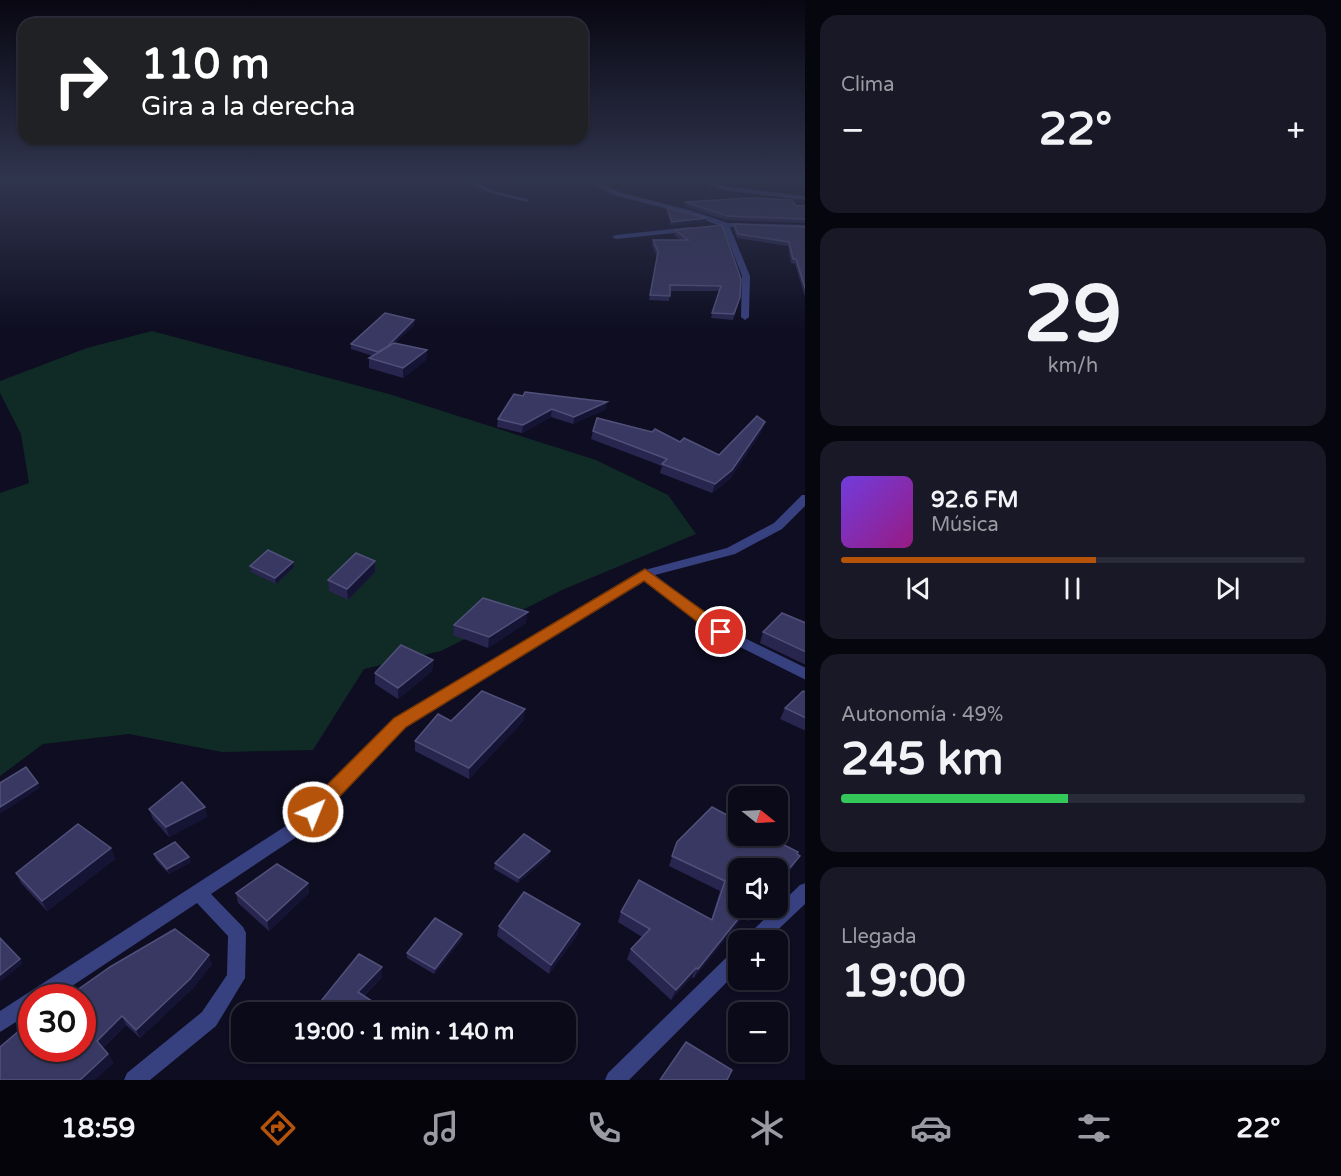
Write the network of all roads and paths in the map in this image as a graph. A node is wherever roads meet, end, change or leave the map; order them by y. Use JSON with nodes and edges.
{"nodes":[{"id":1,"x":676,"y":230,"type":"edge"},
{"id":2,"x":728,"y":230,"type":"edge"},
{"id":3,"x":616,"y":237,"type":"dead end"},
{"id":4,"x":745,"y":317,"type":"dead end"},
{"id":5,"x":805,"y":499,"type":"edge"},
{"id":6,"x":645,"y":574,"type":"junction"},
{"id":7,"x":805,"y":674,"type":"edge"},
{"id":8,"x":198,"y":892,"type":"junction"},
{"id":9,"x":805,"y":892,"type":"edge"},
{"id":10,"x":765,"y":930,"type":"edge"},
{"id":11,"x":728,"y":968,"type":"edge"},
{"id":12,"x":58,"y":984,"type":"edge"},
{"id":13,"x":18,"y":1010,"type":"edge"},
{"id":14,"x":0,"y":1022,"type":"edge"},
{"id":15,"x":134,"y":1080,"type":"edge"},
{"id":16,"x":615,"y":1080,"type":"edge"}],
"edges":[{"from":1,"to":3,"type":"street"},
{"from":2,"to":4,"type":"street"},
{"from":5,"to":6,"type":"street"},
{"from":6,"to":7,"type":"street"},
{"from":6,"to":8,"type":"street"},
{"from":8,"to":12,"type":"street"},
{"from":8,"to":15,"type":"street"},
{"from":9,"to":10,"type":"street"},
{"from":11,"to":16,"type":"street"},
{"from":13,"to":14,"type":"street"}]}
